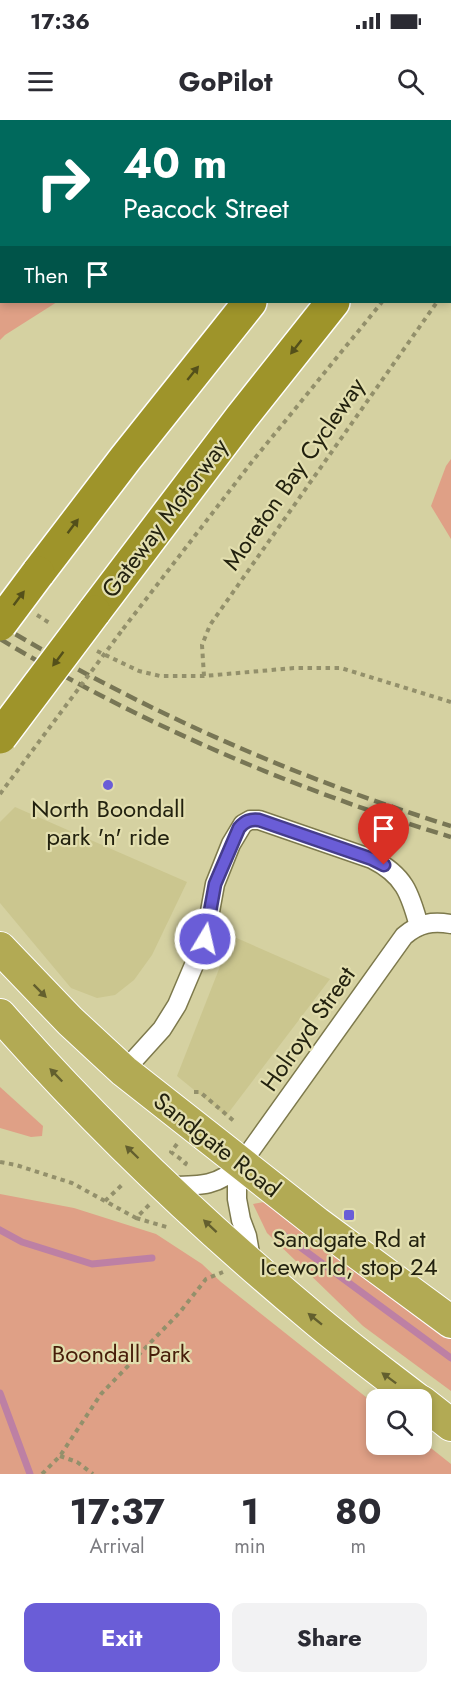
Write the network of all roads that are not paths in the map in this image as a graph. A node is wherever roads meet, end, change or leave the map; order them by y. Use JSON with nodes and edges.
{"nodes":[{"id":1,"x":249,"y":303,"type":"edge"},
{"id":2,"x":332,"y":303,"type":"edge"},
{"id":3,"x":0,"y":624,"type":"edge"},
{"id":4,"x":0,"y":736,"type":"edge"},
{"id":5,"x":451,"y":924,"type":"edge"},
{"id":6,"x":418,"y":926,"type":"junction"},
{"id":7,"x":0,"y":948,"type":"edge"},
{"id":8,"x":0,"y":1015,"type":"edge"},
{"id":9,"x":124,"y":1071,"type":"junction"},
{"id":10,"x":241,"y":1164,"type":"junction"},
{"id":11,"x":168,"y":1185,"type":"junction"},
{"id":12,"x":238,"y":1269,"type":"junction"},
{"id":13,"x":451,"y":1322,"type":"edge"},
{"id":14,"x":404,"y":1389,"type":"edge"},
{"id":15,"x":432,"y":1410,"type":"edge"},
{"id":16,"x":451,"y":1425,"type":"edge"}],
"edges":[{"from":3,"to":1,"type":"highway","one_way":true,"bridge":true},
{"from":2,"to":4,"type":"highway","name":"Gateway Motorway","one_way":true,"bridge":true},
{"from":5,"to":6,"type":"street"},
{"from":6,"to":9,"type":"street"},
{"from":6,"to":10,"type":"street","name":"Holroyd Street"},
{"from":7,"to":9,"type":"highway","name":"Sandgate Road","one_way":true},
{"from":11,"to":8,"type":"highway","one_way":true},
{"from":9,"to":10,"type":"highway","name":"Sandgate Road"},
{"from":10,"to":11,"type":"street"},
{"from":10,"to":12,"type":"street"},
{"from":10,"to":13,"type":"highway","name":"Sandgate Road"},
{"from":12,"to":11,"type":"highway","one_way":true},
{"from":14,"to":12,"type":"highway","one_way":true},
{"from":15,"to":16,"type":"highway"}]}
